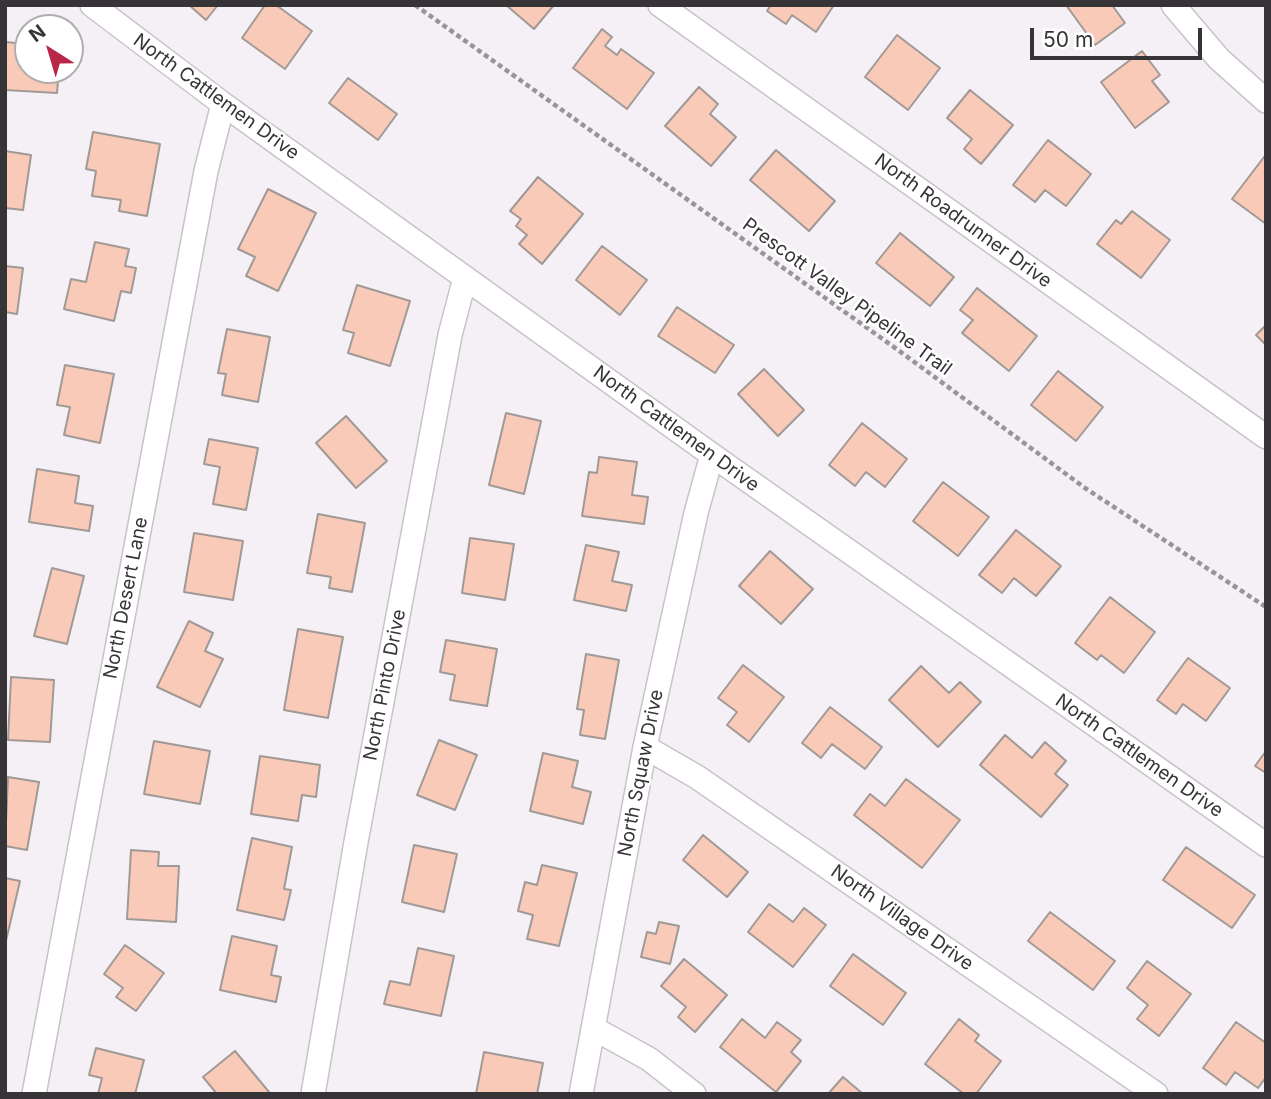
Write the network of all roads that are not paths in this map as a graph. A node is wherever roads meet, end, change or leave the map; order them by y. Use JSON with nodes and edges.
{"nodes":[{"id":1,"x":92,"y":5,"type":"edge"},
{"id":2,"x":660,"y":5,"type":"edge"},
{"id":3,"x":1173,"y":5,"type":"edge"},
{"id":4,"x":1266,"y":101,"type":"edge"},
{"id":5,"x":223,"y":104,"type":"junction"},
{"id":6,"x":465,"y":278,"type":"junction"},
{"id":7,"x":1266,"y":438,"type":"edge"},
{"id":8,"x":712,"y":455,"type":"junction"},
{"id":9,"x":645,"y":747,"type":"junction"},
{"id":10,"x":1266,"y":845,"type":"edge"},
{"id":11,"x":593,"y":1028,"type":"junction"},
{"id":12,"x":33,"y":1094,"type":"edge"},
{"id":13,"x":313,"y":1094,"type":"edge"},
{"id":14,"x":581,"y":1094,"type":"edge"},
{"id":15,"x":694,"y":1094,"type":"edge"},
{"id":16,"x":1156,"y":1094,"type":"edge"}],
"edges":[{"from":1,"to":5,"type":"street","name":"North Cattlemen Drive"},
{"from":2,"to":7,"type":"street","name":"North Roadrunner Drive"},
{"from":3,"to":4,"type":"street"},
{"from":5,"to":6,"type":"street","name":"North Cattlemen Drive"},
{"from":5,"to":12,"type":"street","name":"North Desert Lane"},
{"from":6,"to":8,"type":"street","name":"North Cattlemen Drive"},
{"from":6,"to":13,"type":"street","name":"North Pinto Drive"},
{"from":8,"to":9,"type":"street","name":"North Squaw Drive"},
{"from":8,"to":10,"type":"street","name":"North Cattlemen Drive"},
{"from":9,"to":11,"type":"street","name":"North Squaw Drive"},
{"from":9,"to":16,"type":"street","name":"North Village Drive"},
{"from":11,"to":14,"type":"street","name":"North Squaw Drive"},
{"from":11,"to":15,"type":"street"}]}
